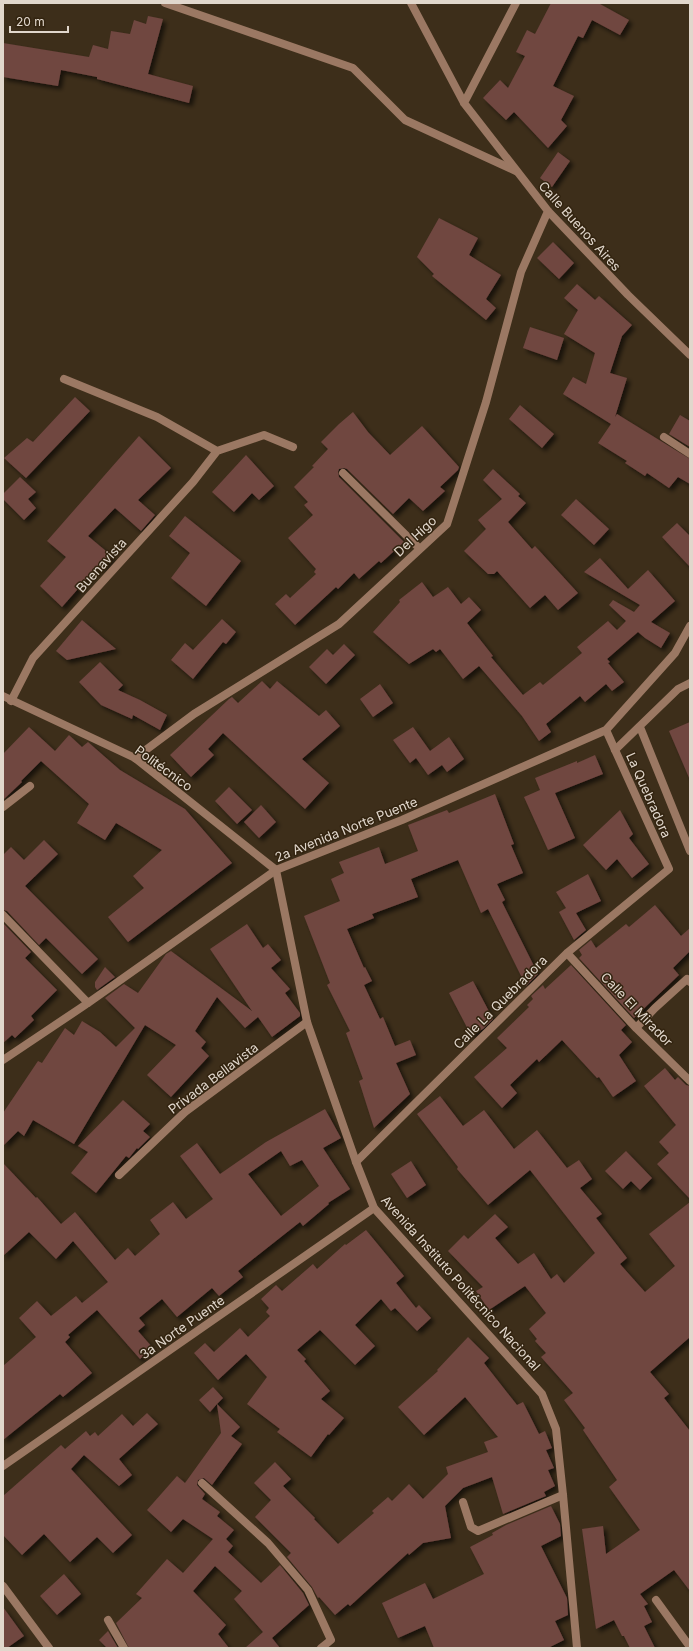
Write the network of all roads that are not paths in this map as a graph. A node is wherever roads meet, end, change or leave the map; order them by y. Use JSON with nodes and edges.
{"nodes":[{"id":1,"x":165,"y":3,"type":"edge"},
{"id":2,"x":411,"y":3,"type":"edge"},
{"id":3,"x":516,"y":3,"type":"edge"},
{"id":4,"x":464,"y":102,"type":"junction"},
{"id":5,"x":516,"y":171,"type":"junction"},
{"id":6,"x":548,"y":211,"type":"junction"},
{"id":7,"x":690,"y":355,"type":"edge"},
{"id":8,"x":64,"y":378,"type":"dead end"},
{"id":9,"x":664,"y":437,"type":"dead end"},
{"id":10,"x":293,"y":447,"type":"dead end"},
{"id":11,"x":217,"y":451,"type":"junction"},
{"id":12,"x":690,"y":454,"type":"edge"},
{"id":13,"x":343,"y":473,"type":"dead end"},
{"id":14,"x":419,"y":548,"type":"junction"},
{"id":15,"x":690,"y":626,"type":"edge"},
{"id":16,"x":690,"y":683,"type":"edge"},
{"id":17,"x":3,"y":696,"type":"edge"},
{"id":18,"x":11,"y":701,"type":"junction"},
{"id":19,"x":640,"y":727,"type":"junction"},
{"id":20,"x":606,"y":730,"type":"junction"},
{"id":21,"x":615,"y":750,"type":"junction"},
{"id":22,"x":135,"y":758,"type":"junction"},
{"id":23,"x":30,"y":786,"type":"dead end"},
{"id":24,"x":3,"y":807,"type":"edge"},
{"id":25,"x":690,"y":851,"type":"edge"},
{"id":26,"x":669,"y":869,"type":"joint"},
{"id":27,"x":276,"y":870,"type":"junction"},
{"id":28,"x":3,"y":915,"type":"edge"},
{"id":29,"x":567,"y":953,"type":"junction"},
{"id":30,"x":690,"y":982,"type":"edge"},
{"id":31,"x":88,"y":1003,"type":"junction"},
{"id":32,"x":307,"y":1022,"type":"junction"},
{"id":33,"x":636,"y":1028,"type":"junction"},
{"id":34,"x":3,"y":1060,"type":"edge"},
{"id":35,"x":690,"y":1081,"type":"edge"},
{"id":36,"x":356,"y":1162,"type":"junction"},
{"id":37,"x":120,"y":1175,"type":"dead end"},
{"id":38,"x":374,"y":1208,"type":"junction"},
{"id":39,"x":3,"y":1466,"type":"edge"},
{"id":40,"x":202,"y":1483,"type":"dead end"},
{"id":41,"x":563,"y":1494,"type":"junction"},
{"id":42,"x":463,"y":1502,"type":"dead end"},
{"id":43,"x":3,"y":1586,"type":"edge"},
{"id":44,"x":656,"y":1600,"type":"dead end"},
{"id":45,"x":108,"y":1620,"type":"dead end"},
{"id":46,"x":690,"y":1647,"type":"edge"},
{"id":47,"x":48,"y":1648,"type":"edge"},
{"id":48,"x":124,"y":1648,"type":"edge"},
{"id":49,"x":321,"y":1648,"type":"edge"},
{"id":50,"x":577,"y":1648,"type":"edge"}],
"edges":[{"from":1,"to":5,"type":"street"},
{"from":2,"to":4,"type":"street","name":"Calle Buenos Aires"},
{"from":3,"to":4,"type":"street"},
{"from":4,"to":5,"type":"street","name":"Calle Buenos Aires"},
{"from":5,"to":6,"type":"street","name":"Calle Buenos Aires"},
{"from":6,"to":7,"type":"street","name":"Calle Buenos Aires"},
{"from":6,"to":14,"type":"street","name":"Del Higo"},
{"from":8,"to":11,"type":"street"},
{"from":9,"to":12,"type":"street"},
{"from":10,"to":11,"type":"street"},
{"from":11,"to":18,"type":"street","name":"Buenavista"},
{"from":13,"to":14,"type":"street"},
{"from":14,"to":22,"type":"street","name":"Del Higo"},
{"from":15,"to":20,"type":"street","name":"2a Avenida Norte Puente"},
{"from":16,"to":19,"type":"street"},
{"from":17,"to":18,"type":"street","name":"Politécnico"},
{"from":18,"to":22,"type":"street","name":"Politécnico"},
{"from":19,"to":21,"type":"street"},
{"from":19,"to":25,"type":"street"},
{"from":20,"to":21,"type":"street","name":"La Quebradora"},
{"from":20,"to":27,"type":"street","name":"2a Avenida Norte Puente"},
{"from":21,"to":26,"type":"street","name":"La Quebradora"},
{"from":22,"to":27,"type":"street","name":"Politécnico"},
{"from":23,"to":24,"type":"street"},
{"from":26,"to":29,"type":"street","name":"Calle La Quebradora"},
{"from":27,"to":31,"type":"street","name":"2a Avenida Norte Puente"},
{"from":27,"to":32,"type":"street","name":"Avenida Instituto Politécnico Nacional"},
{"from":28,"to":31,"type":"street"},
{"from":29,"to":33,"type":"street","name":"Calle El Mirador"},
{"from":29,"to":36,"type":"street","name":"Calle La Quebradora"},
{"from":30,"to":33,"type":"street"},
{"from":31,"to":34,"type":"street","name":"2a Avenida Norte Puente"},
{"from":32,"to":36,"type":"street","name":"Avenida Instituto Politécnico Nacional"},
{"from":32,"to":37,"type":"street","name":"Privada Bellavista"},
{"from":33,"to":35,"type":"street","name":"Calle El Mirador"},
{"from":36,"to":38,"type":"street","name":"Avenida Instituto Politécnico Nacional"},
{"from":38,"to":39,"type":"street","name":"3a Norte Puente"},
{"from":38,"to":41,"type":"street","name":"Avenida Instituto Politécnico Nacional"},
{"from":40,"to":49,"type":"street"},
{"from":41,"to":42,"type":"street"},
{"from":41,"to":50,"type":"street","name":"Avenida Instituto Politécnico Nacional"},
{"from":43,"to":47,"type":"street"},
{"from":44,"to":46,"type":"street"},
{"from":45,"to":48,"type":"street"}]}
